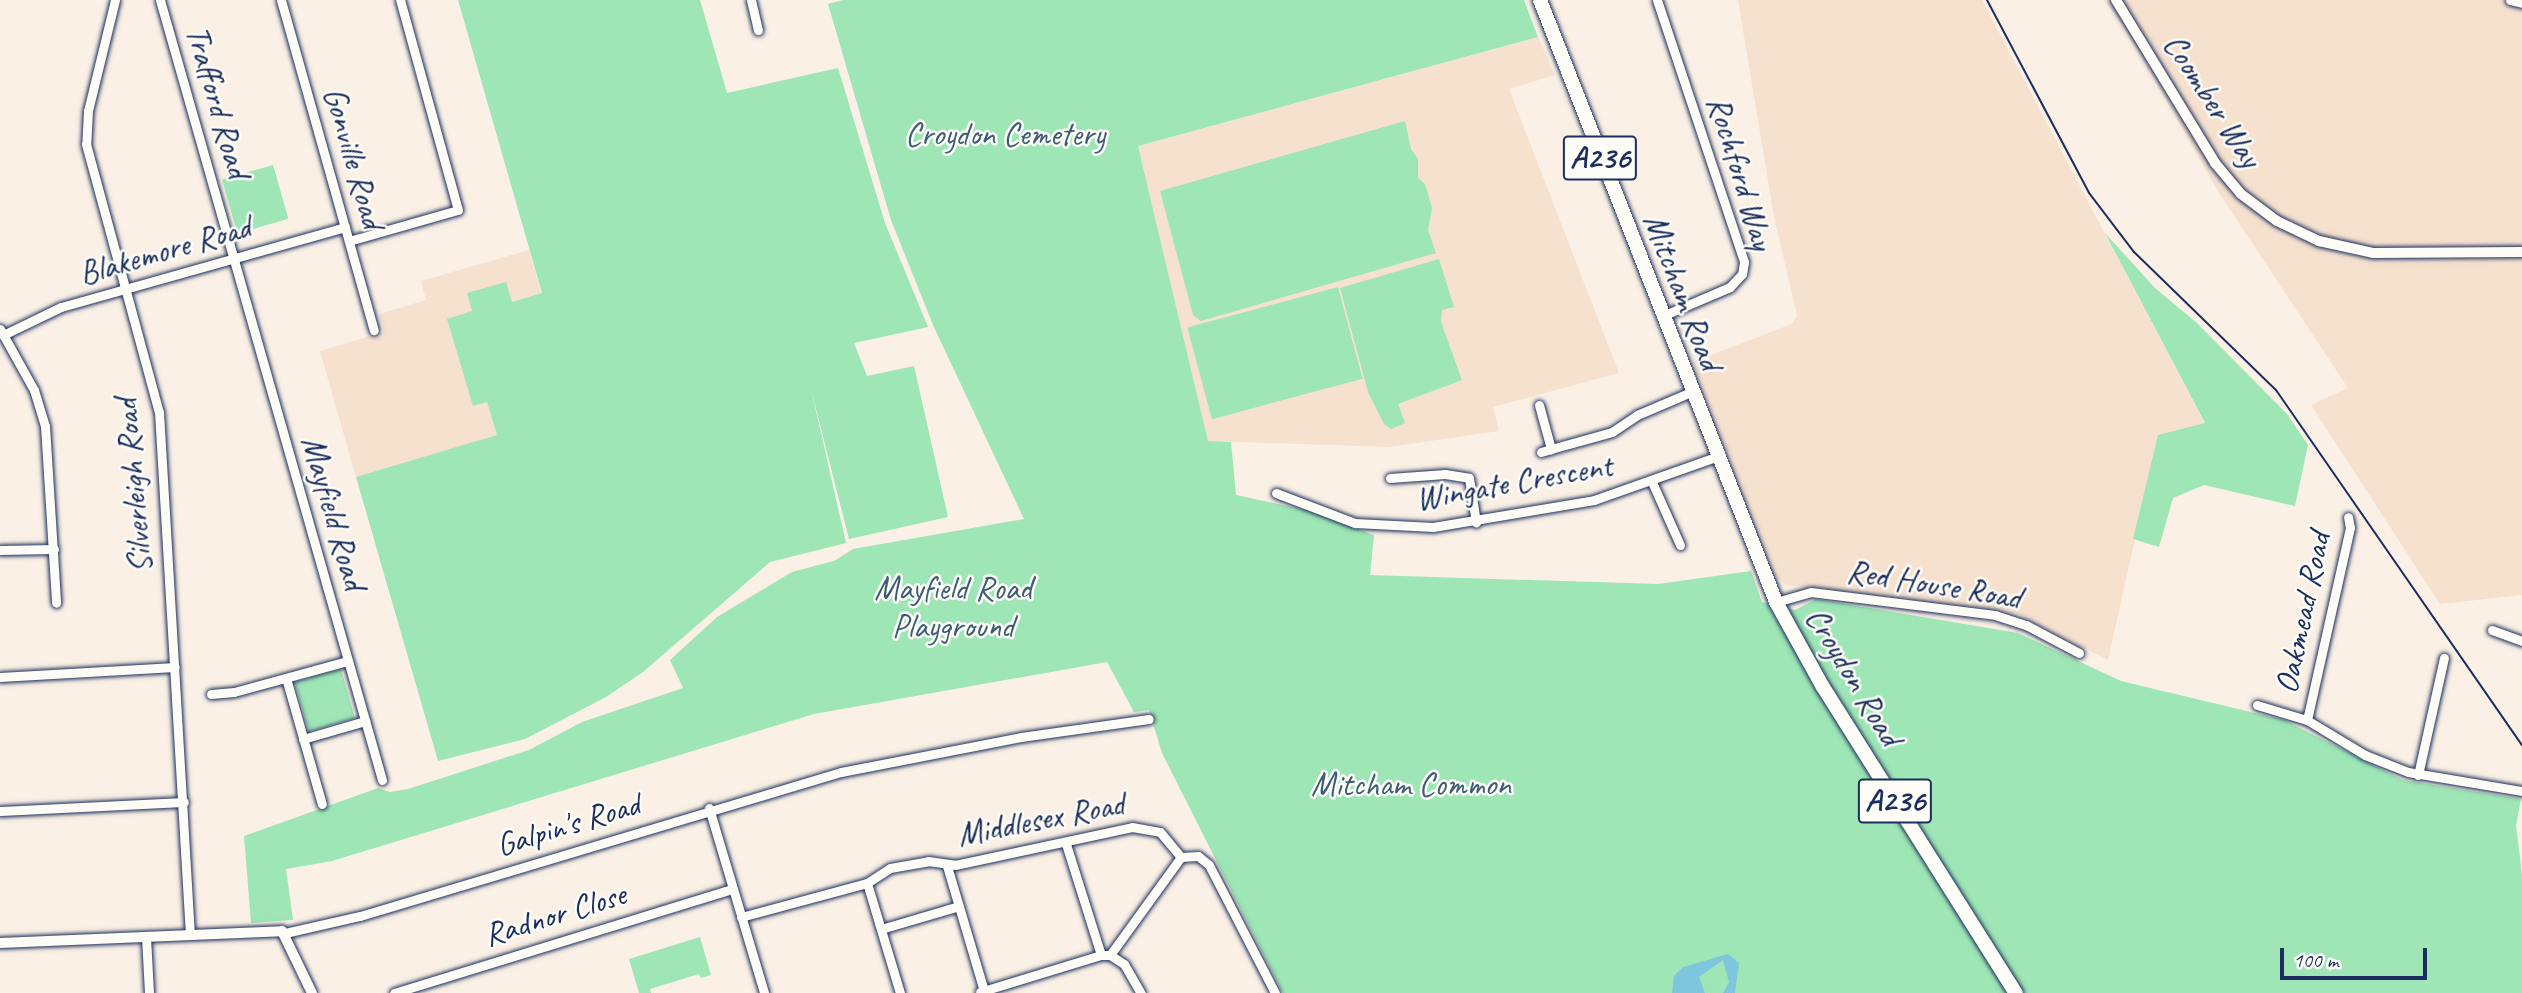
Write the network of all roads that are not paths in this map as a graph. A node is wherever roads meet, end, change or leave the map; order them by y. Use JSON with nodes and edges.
{"nodes":[{"id":1,"x":115,"y":0,"type":"edge"},
{"id":2,"x":160,"y":0,"type":"edge"},
{"id":3,"x":281,"y":0,"type":"edge"},
{"id":4,"x":400,"y":0,"type":"edge"},
{"id":5,"x":751,"y":0,"type":"edge"},
{"id":6,"x":1540,"y":0,"type":"edge"},
{"id":7,"x":1657,"y":0,"type":"edge"},
{"id":8,"x":2116,"y":0,"type":"edge"},
{"id":9,"x":2510,"y":0,"type":"edge"},
{"id":10,"x":2522,"y":3,"type":"edge"},
{"id":11,"x":758,"y":30,"type":"dead end"},
{"id":12,"x":345,"y":227,"type":"junction"},
{"id":13,"x":349,"y":241,"type":"junction"},
{"id":14,"x":2522,"y":252,"type":"edge"},
{"id":15,"x":234,"y":259,"type":"junction"},
{"id":16,"x":126,"y":290,"type":"junction"},
{"id":17,"x":1661,"y":316,"type":"junction"},
{"id":18,"x":374,"y":330,"type":"dead end"},
{"id":19,"x":2,"y":332,"type":"edge"},
{"id":20,"x":1691,"y":392,"type":"junction"},
{"id":21,"x":1539,"y":405,"type":"dead end"},
{"id":22,"x":1551,"y":449,"type":"junction"},
{"id":23,"x":1541,"y":452,"type":"dead end"},
{"id":24,"x":1718,"y":456,"type":"junction"},
{"id":25,"x":1390,"y":478,"type":"dead end"},
{"id":26,"x":1653,"y":482,"type":"junction"},
{"id":27,"x":1276,"y":493,"type":"dead end"},
{"id":28,"x":2348,"y":517,"type":"dead end"},
{"id":29,"x":1476,"y":522,"type":"junction"},
{"id":30,"x":1680,"y":545,"type":"dead end"},
{"id":31,"x":54,"y":549,"type":"junction"},
{"id":32,"x":0,"y":550,"type":"edge"},
{"id":33,"x":1776,"y":601,"type":"junction"},
{"id":34,"x":56,"y":603,"type":"dead end"},
{"id":35,"x":2492,"y":631,"type":"dead end"},
{"id":36,"x":2522,"y":641,"type":"edge"},
{"id":37,"x":2079,"y":653,"type":"dead end"},
{"id":38,"x":2444,"y":658,"type":"dead end"},
{"id":39,"x":347,"y":661,"type":"junction"},
{"id":40,"x":175,"y":667,"type":"junction"},
{"id":41,"x":0,"y":677,"type":"edge"},
{"id":42,"x":286,"y":678,"type":"junction"},
{"id":43,"x":211,"y":694,"type":"dead end"},
{"id":44,"x":2257,"y":705,"type":"dead end"},
{"id":45,"x":1149,"y":719,"type":"dead end"},
{"id":46,"x":2307,"y":720,"type":"junction"},
{"id":47,"x":365,"y":721,"type":"junction"},
{"id":48,"x":303,"y":739,"type":"junction"},
{"id":49,"x":2418,"y":775,"type":"junction"},
{"id":50,"x":382,"y":780,"type":"dead end"},
{"id":51,"x":2522,"y":791,"type":"edge"},
{"id":52,"x":184,"y":802,"type":"junction"},
{"id":53,"x":322,"y":804,"type":"dead end"},
{"id":54,"x":709,"y":808,"type":"junction"},
{"id":55,"x":0,"y":811,"type":"edge"},
{"id":56,"x":1066,"y":844,"type":"junction"},
{"id":57,"x":1181,"y":857,"type":"junction"},
{"id":58,"x":947,"y":866,"type":"junction"},
{"id":59,"x":867,"y":883,"type":"junction"},
{"id":60,"x":733,"y":889,"type":"junction"},
{"id":61,"x":960,"y":906,"type":"junction"},
{"id":62,"x":741,"y":917,"type":"junction"},
{"id":63,"x":881,"y":929,"type":"junction"},
{"id":64,"x":285,"y":933,"type":"junction"},
{"id":65,"x":190,"y":935,"type":"junction"},
{"id":66,"x":146,"y":937,"type":"junction"},
{"id":67,"x":0,"y":943,"type":"edge"},
{"id":68,"x":1106,"y":955,"type":"junction"},
{"id":69,"x":394,"y":992,"type":"edge"},
{"id":70,"x":981,"y":992,"type":"edge"},
{"id":71,"x":149,"y":993,"type":"edge"},
{"id":72,"x":312,"y":993,"type":"edge"},
{"id":73,"x":764,"y":993,"type":"edge"},
{"id":74,"x":900,"y":993,"type":"edge"},
{"id":75,"x":1141,"y":993,"type":"edge"},
{"id":76,"x":1275,"y":993,"type":"edge"},
{"id":77,"x":2016,"y":993,"type":"edge"}],
"edges":[{"from":1,"to":16,"type":"street","name":"Silverleigh Road"},
{"from":2,"to":15,"type":"street","name":"Trafford Road"},
{"from":3,"to":12,"type":"street","name":"Gonville Road"},
{"from":4,"to":13,"type":"street"},
{"from":5,"to":11,"type":"street"},
{"from":6,"to":17,"type":"main road","name":"Mitcham Road","number":"A236"},
{"from":7,"to":17,"type":"street","name":"Rochford Way"},
{"from":8,"to":14,"type":"street","name":"Coomber Way"},
{"from":9,"to":10,"type":"street"},
{"from":12,"to":13,"type":"street","name":"Gonville Road"},
{"from":12,"to":15,"type":"street","name":"Blakemore Road"},
{"from":13,"to":18,"type":"street","name":"Gonville Road"},
{"from":15,"to":16,"type":"street","name":"Blakemore Road"},
{"from":15,"to":39,"type":"street","name":"Mayfield Road"},
{"from":16,"to":19,"type":"street","name":"Blakemore Road"},
{"from":16,"to":40,"type":"street","name":"Silverleigh Road"},
{"from":17,"to":20,"type":"main road","name":"Mitcham Road","number":"A236"},
{"from":19,"to":31,"type":"street"},
{"from":20,"to":22,"type":"street"},
{"from":20,"to":24,"type":"main road","name":"Mitcham Road","number":"A236"},
{"from":21,"to":22,"type":"street"},
{"from":22,"to":23,"type":"street"},
{"from":24,"to":26,"type":"street","name":"Wingate Crescent"},
{"from":24,"to":33,"type":"main road","name":"Mitcham Road","number":"A236"},
{"from":25,"to":29,"type":"street"},
{"from":26,"to":29,"type":"street","name":"Wingate Crescent"},
{"from":26,"to":30,"type":"street"},
{"from":27,"to":29,"type":"street","name":"Wingate Crescent"},
{"from":28,"to":46,"type":"street","name":"Oakmead Road"},
{"from":31,"to":32,"type":"street"},
{"from":31,"to":34,"type":"street"},
{"from":33,"to":37,"type":"street","name":"Red House Road"},
{"from":33,"to":77,"type":"main road","name":"Croydon Road","number":"A236"},
{"from":35,"to":36,"type":"street"},
{"from":38,"to":49,"type":"street"},
{"from":39,"to":42,"type":"street"},
{"from":39,"to":47,"type":"street","name":"Mayfield Road"},
{"from":40,"to":41,"type":"street"},
{"from":40,"to":52,"type":"street","name":"Silverleigh Road"},
{"from":42,"to":43,"type":"street"},
{"from":42,"to":48,"type":"street"},
{"from":44,"to":46,"type":"street"},
{"from":45,"to":54,"type":"street","name":"Galpin's Road"},
{"from":46,"to":49,"type":"street"},
{"from":47,"to":48,"type":"street"},
{"from":47,"to":50,"type":"street","name":"Mayfield Road"},
{"from":48,"to":53,"type":"street"},
{"from":49,"to":51,"type":"street"},
{"from":52,"to":55,"type":"street"},
{"from":52,"to":65,"type":"street","name":"Silverleigh Road"},
{"from":54,"to":60,"type":"street"},
{"from":54,"to":64,"type":"street","name":"Galpin's Road"},
{"from":56,"to":57,"type":"street","name":"Middlesex Road"},
{"from":56,"to":58,"type":"street","name":"Middlesex Road"},
{"from":56,"to":68,"type":"street"},
{"from":57,"to":68,"type":"street"},
{"from":57,"to":76,"type":"street"},
{"from":58,"to":59,"type":"street","name":"Middlesex Road"},
{"from":58,"to":61,"type":"street"},
{"from":59,"to":62,"type":"street","name":"Middlesex Road"},
{"from":59,"to":63,"type":"street"},
{"from":60,"to":62,"type":"street"},
{"from":60,"to":69,"type":"street","name":"Radnor Close"},
{"from":61,"to":63,"type":"street"},
{"from":61,"to":70,"type":"street"},
{"from":62,"to":73,"type":"street"},
{"from":63,"to":74,"type":"street"},
{"from":64,"to":65,"type":"street","name":"Galpin's Road"},
{"from":64,"to":72,"type":"street"},
{"from":65,"to":66,"type":"street","name":"Galpin's Road"},
{"from":66,"to":67,"type":"street","name":"Galpin's Road"},
{"from":66,"to":71,"type":"street"},
{"from":68,"to":70,"type":"street"},
{"from":68,"to":75,"type":"street"}]}
